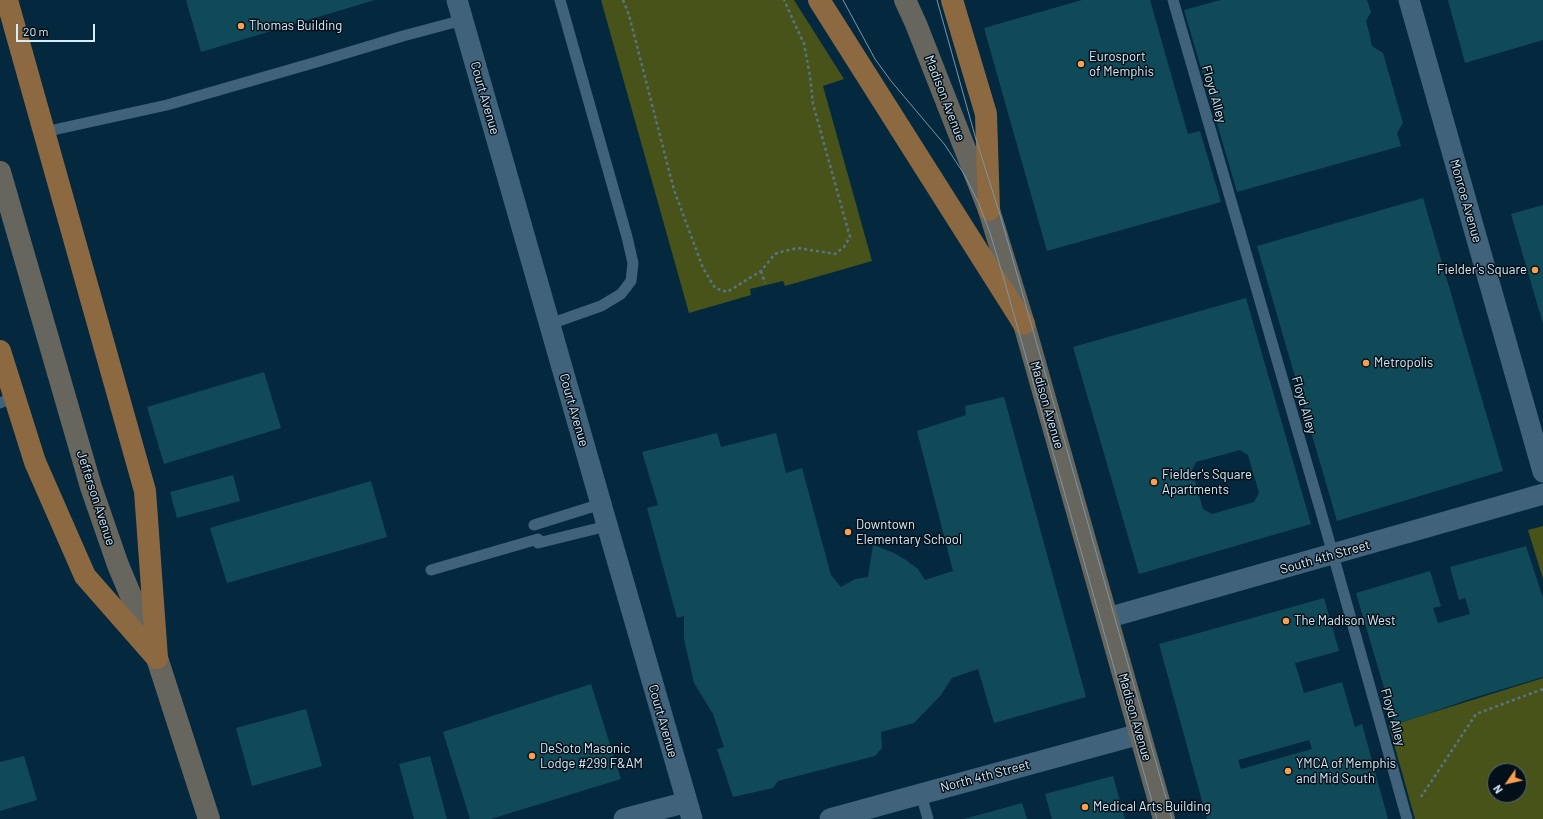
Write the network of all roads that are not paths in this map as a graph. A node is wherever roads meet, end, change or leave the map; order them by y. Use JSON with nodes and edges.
{"nodes":[{"id":1,"x":8,"y":0,"type":"edge"},
{"id":2,"x":457,"y":0,"type":"edge"},
{"id":3,"x":560,"y":0,"type":"edge"},
{"id":4,"x":819,"y":0,"type":"edge"},
{"id":5,"x":905,"y":0,"type":"edge"},
{"id":6,"x":952,"y":0,"type":"edge"},
{"id":7,"x":1173,"y":0,"type":"edge"},
{"id":8,"x":1409,"y":0,"type":"edge"},
{"id":9,"x":463,"y":20,"type":"junction"},
{"id":10,"x":44,"y":132,"type":"junction"},
{"id":11,"x":0,"y":172,"type":"edge"},
{"id":12,"x":989,"y":210,"type":"junction"},
{"id":13,"x":550,"y":324,"type":"junction"},
{"id":14,"x":1024,"y":324,"type":"junction"},
{"id":15,"x":0,"y":351,"type":"edge"},
{"id":16,"x":7,"y":400,"type":"edge"},
{"id":17,"x":1543,"y":472,"type":"edge"},
{"id":18,"x":1543,"y":494,"type":"edge"},
{"id":19,"x":601,"y":504,"type":"junction"},
{"id":20,"x":534,"y":525,"type":"dead end"},
{"id":21,"x":607,"y":526,"type":"junction"},
{"id":22,"x":1333,"y":555,"type":"junction"},
{"id":23,"x":431,"y":570,"type":"dead end"},
{"id":24,"x":1107,"y":618,"type":"junction"},
{"id":25,"x":157,"y":658,"type":"junction"},
{"id":26,"x":1140,"y":734,"type":"junction"},
{"id":27,"x":921,"y":794,"type":"junction"},
{"id":28,"x":690,"y":810,"type":"edge"},
{"id":29,"x":209,"y":819,"type":"edge"},
{"id":30,"x":624,"y":819,"type":"edge"},
{"id":31,"x":830,"y":819,"type":"edge"},
{"id":32,"x":928,"y":819,"type":"edge"},
{"id":33,"x":1164,"y":819,"type":"edge"},
{"id":34,"x":1407,"y":819,"type":"edge"}],
"edges":[{"from":1,"to":10,"type":"main road"},
{"from":2,"to":9,"type":"street","name":"Court Avenue"},
{"from":3,"to":13,"type":"lane"},
{"from":4,"to":14,"type":"main road"},
{"from":5,"to":12,"type":"street","name":"Madison Avenue"},
{"from":6,"to":12,"type":"main road"},
{"from":7,"to":22,"type":"lane","name":"Floyd Alley"},
{"from":8,"to":17,"type":"street","name":"Monroe Avenue"},
{"from":9,"to":10,"type":"lane"},
{"from":9,"to":13,"type":"street","name":"Court Avenue"},
{"from":10,"to":25,"type":"main road"},
{"from":11,"to":25,"type":"street","name":"Jefferson Avenue"},
{"from":12,"to":14,"type":"street","name":"Madison Avenue"},
{"from":13,"to":19,"type":"street","name":"Court Avenue"},
{"from":14,"to":24,"type":"street","name":"Madison Avenue"},
{"from":15,"to":16,"type":"main road"},
{"from":16,"to":25,"type":"main road"},
{"from":18,"to":22,"type":"street","name":"South 4th Street"},
{"from":19,"to":20,"type":"lane"},
{"from":19,"to":21,"type":"street","name":"Court Avenue"},
{"from":21,"to":23,"type":"lane"},
{"from":21,"to":28,"type":"street","name":"Court Avenue"},
{"from":22,"to":24,"type":"street","name":"South 4th Street"},
{"from":22,"to":34,"type":"lane","name":"Floyd Alley"},
{"from":24,"to":26,"type":"street","name":"Madison Avenue"},
{"from":25,"to":29,"type":"street","name":"Jefferson Avenue"},
{"from":26,"to":27,"type":"street","name":"North 4th Street"},
{"from":26,"to":33,"type":"street","name":"Madison Avenue"},
{"from":27,"to":31,"type":"street","name":"North 4th Street"},
{"from":27,"to":32,"type":"lane"},
{"from":28,"to":30,"type":"street"}]}
